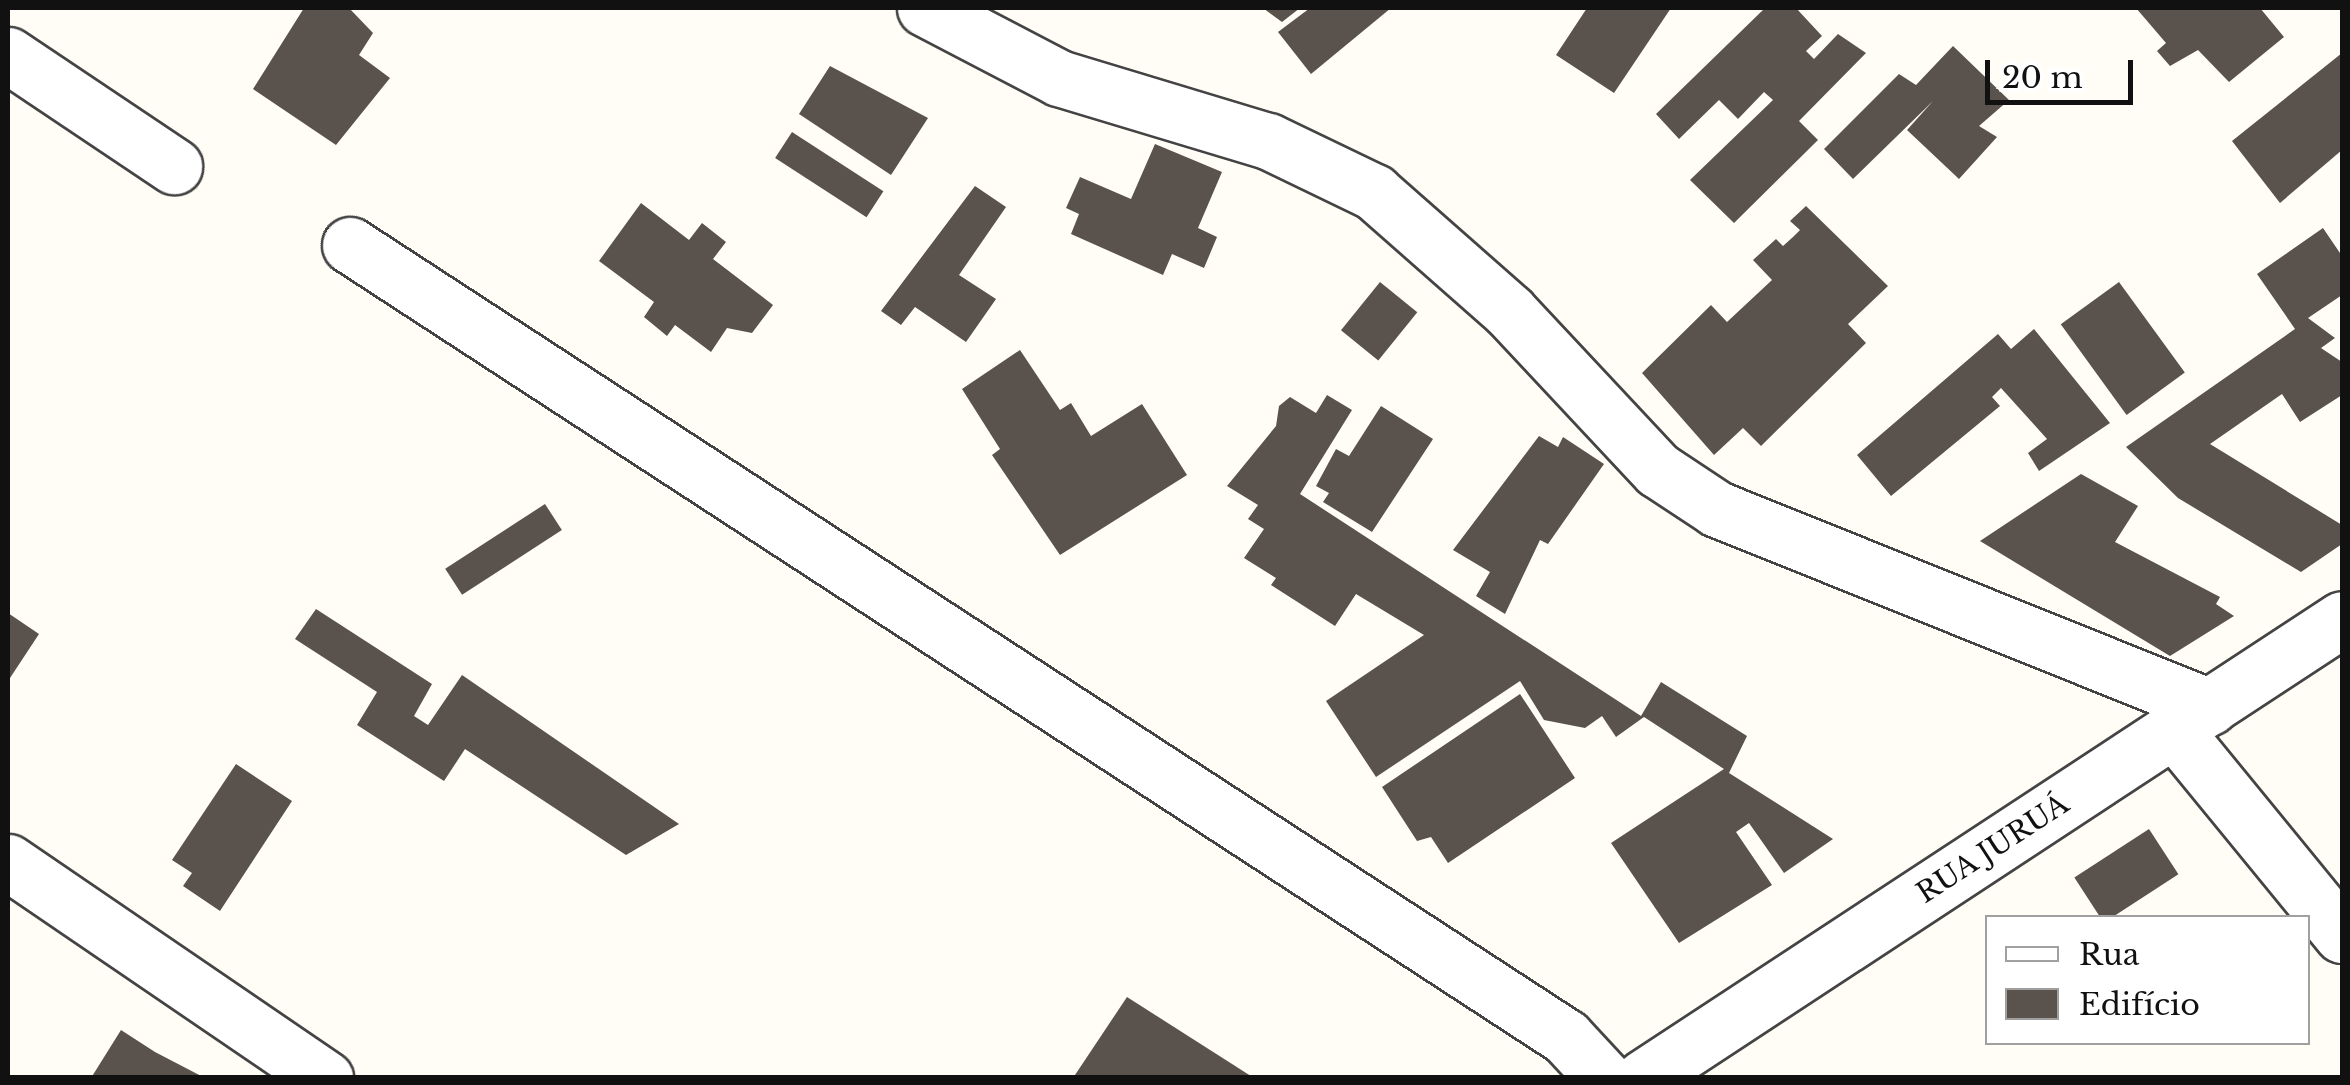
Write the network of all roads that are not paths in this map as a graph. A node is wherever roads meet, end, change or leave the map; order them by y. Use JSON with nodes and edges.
{"nodes":[{"id":1,"x":925,"y":8,"type":"edge"},
{"id":2,"x":8,"y":54,"type":"edge"},
{"id":3,"x":174,"y":166,"type":"dead end"},
{"id":4,"x":350,"y":245,"type":"dead end"},
{"id":5,"x":2342,"y":619,"type":"edge"},
{"id":6,"x":2192,"y":718,"type":"junction"},
{"id":7,"x":8,"y":862,"type":"edge"},
{"id":8,"x":2342,"y":935,"type":"edge"},
{"id":9,"x":326,"y":1078,"type":"edge"},
{"id":10,"x":1604,"y":1078,"type":"edge"},
{"id":11,"x":1643,"y":1078,"type":"edge"}],
"edges":[{"from":1,"to":6,"type":"street"},
{"from":2,"to":3,"type":"street"},
{"from":4,"to":10,"type":"street"},
{"from":5,"to":6,"type":"street","name":"RUA JURUÁ"},
{"from":6,"to":8,"type":"street"},
{"from":6,"to":11,"type":"street","name":"RUA JURUÁ"},
{"from":7,"to":9,"type":"street"}]}
